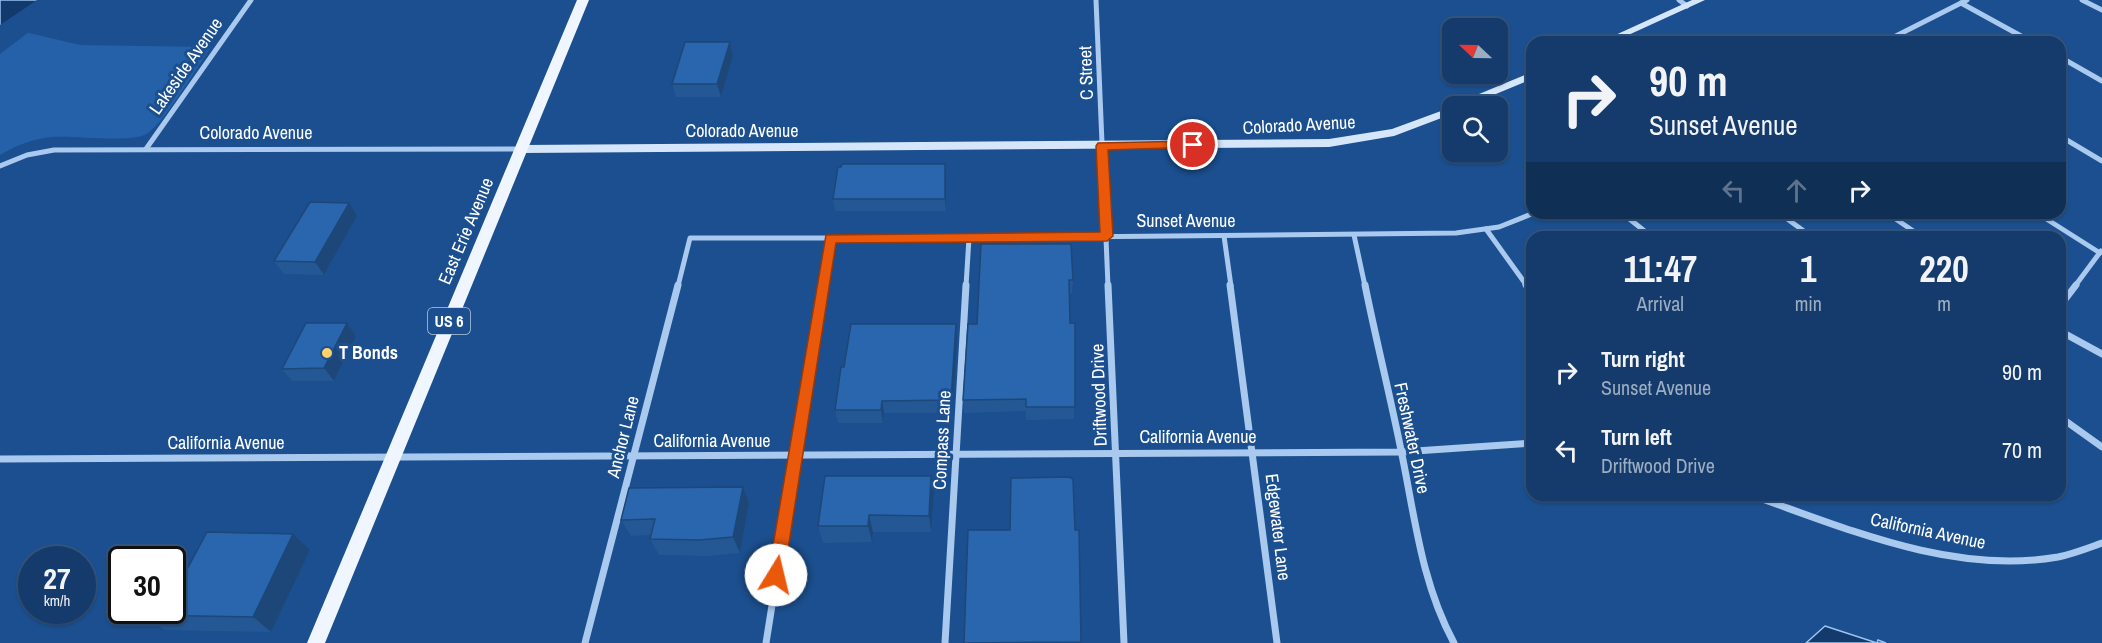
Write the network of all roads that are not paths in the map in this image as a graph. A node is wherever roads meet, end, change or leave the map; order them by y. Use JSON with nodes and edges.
{"nodes":[{"id":1,"x":251,"y":0,"type":"edge"},
{"id":2,"x":583,"y":0,"type":"edge"},
{"id":3,"x":1096,"y":0,"type":"edge"},
{"id":4,"x":1700,"y":0,"type":"edge"},
{"id":5,"x":2082,"y":0,"type":"edge"},
{"id":6,"x":1964,"y":1,"type":"edge"},
{"id":7,"x":1683,"y":3,"type":"edge"},
{"id":8,"x":2102,"y":10,"type":"edge"},
{"id":9,"x":1617,"y":36,"type":"edge"},
{"id":10,"x":1897,"y":36,"type":"edge"},
{"id":11,"x":2022,"y":36,"type":"edge"},
{"id":12,"x":2066,"y":60,"type":"edge"},
{"id":13,"x":1526,"y":78,"type":"edge"},
{"id":14,"x":2102,"y":81,"type":"edge"},
{"id":15,"x":1483,"y":96,"type":"edge"},
{"id":16,"x":1442,"y":114,"type":"edge"},
{"id":17,"x":2066,"y":140,"type":"edge"},
{"id":18,"x":1102,"y":146,"type":"junction"},
{"id":19,"x":146,"y":149,"type":"junction"},
{"id":20,"x":522,"y":149,"type":"junction"},
{"id":21,"x":2102,"y":161,"type":"edge"},
{"id":22,"x":0,"y":166,"type":"edge"},
{"id":23,"x":1526,"y":216,"type":"edge"},
{"id":24,"x":1630,"y":219,"type":"edge"},
{"id":25,"x":1787,"y":219,"type":"edge"},
{"id":26,"x":1896,"y":219,"type":"edge"},
{"id":27,"x":2047,"y":219,"type":"edge"},
{"id":28,"x":1486,"y":230,"type":"junction"},
{"id":29,"x":1644,"y":231,"type":"edge"},
{"id":30,"x":1804,"y":231,"type":"edge"},
{"id":31,"x":1913,"y":231,"type":"edge"},
{"id":32,"x":1354,"y":235,"type":"junction"},
{"id":33,"x":1107,"y":236,"type":"junction"},
{"id":34,"x":1224,"y":236,"type":"junction"},
{"id":35,"x":690,"y":238,"type":"joint"},
{"id":36,"x":830,"y":238,"type":"junction"},
{"id":37,"x":969,"y":238,"type":"junction"},
{"id":38,"x":2101,"y":252,"type":"edge"},
{"id":39,"x":1526,"y":284,"type":"edge"},
{"id":40,"x":2066,"y":298,"type":"edge"},
{"id":41,"x":2066,"y":334,"type":"edge"},
{"id":42,"x":2102,"y":354,"type":"edge"},
{"id":43,"x":2066,"y":421,"type":"edge"},
{"id":44,"x":1526,"y":443,"type":"edge"},
{"id":45,"x":2102,"y":447,"type":"edge"},
{"id":46,"x":1253,"y":452,"type":"junction"},
{"id":47,"x":1401,"y":452,"type":"junction"},
{"id":48,"x":1116,"y":453,"type":"junction"},
{"id":49,"x":956,"y":454,"type":"junction"},
{"id":50,"x":795,"y":455,"type":"junction"},
{"id":51,"x":633,"y":456,"type":"junction"},
{"id":52,"x":391,"y":457,"type":"junction"},
{"id":53,"x":0,"y":459,"type":"edge"},
{"id":54,"x":1769,"y":501,"type":"edge"},
{"id":55,"x":2102,"y":543,"type":"edge"},
{"id":56,"x":316,"y":643,"type":"edge"},
{"id":57,"x":585,"y":643,"type":"edge"},
{"id":58,"x":766,"y":643,"type":"edge"},
{"id":59,"x":945,"y":643,"type":"edge"},
{"id":60,"x":1124,"y":643,"type":"edge"},
{"id":61,"x":1277,"y":643,"type":"edge"},
{"id":62,"x":1454,"y":643,"type":"edge"}],
"edges":[{"from":1,"to":19,"type":"street","name":"Lakeside Avenue"},
{"from":2,"to":20,"type":"main road","name":"East Erie Avenue","number":"US 6"},
{"from":3,"to":18,"type":"street","name":"C Street"},
{"from":4,"to":7,"type":"main road"},
{"from":5,"to":8,"type":"street"},
{"from":6,"to":10,"type":"street"},
{"from":6,"to":11,"type":"street"},
{"from":7,"to":9,"type":"main road"},
{"from":12,"to":14,"type":"street"},
{"from":13,"to":15,"type":"main road"},
{"from":16,"to":18,"type":"main road","name":"Colorado Avenue"},
{"from":17,"to":21,"type":"street"},
{"from":18,"to":20,"type":"main road","name":"Colorado Avenue"},
{"from":18,"to":33,"type":"street","name":"Driftwood Drive"},
{"from":19,"to":20,"type":"street","name":"Colorado Avenue"},
{"from":19,"to":22,"type":"street","name":"Colorado Avenue"},
{"from":20,"to":52,"type":"main road","name":"East Erie Avenue","number":"US 6"},
{"from":23,"to":28,"type":"street","name":"Sunset Avenue"},
{"from":24,"to":29,"type":"street"},
{"from":25,"to":30,"type":"street"},
{"from":26,"to":31,"type":"street"},
{"from":27,"to":38,"type":"street"},
{"from":28,"to":32,"type":"street","name":"Sunset Avenue"},
{"from":28,"to":39,"type":"street"},
{"from":32,"to":34,"type":"street","name":"Sunset Avenue"},
{"from":32,"to":47,"type":"street","name":"Freshwater Drive"},
{"from":33,"to":34,"type":"street","name":"Sunset Avenue"},
{"from":33,"to":37,"type":"street","name":"Sunset Avenue"},
{"from":33,"to":48,"type":"street","name":"Driftwood Drive"},
{"from":34,"to":46,"type":"street","name":"Edgewater Lane"},
{"from":35,"to":36,"type":"street","name":"Sunset Avenue"},
{"from":35,"to":51,"type":"street","name":"Anchor Lane"},
{"from":36,"to":37,"type":"street","name":"Sunset Avenue"},
{"from":36,"to":50,"type":"street"},
{"from":37,"to":49,"type":"street","name":"Compass Lane"},
{"from":38,"to":40,"type":"street"},
{"from":41,"to":42,"type":"street"},
{"from":43,"to":45,"type":"street"},
{"from":44,"to":47,"type":"street","name":"California Avenue"},
{"from":46,"to":47,"type":"street","name":"California Avenue"},
{"from":46,"to":48,"type":"street","name":"California Avenue"},
{"from":46,"to":61,"type":"street","name":"Edgewater Lane"},
{"from":47,"to":62,"type":"street","name":"Freshwater Drive"},
{"from":48,"to":49,"type":"street","name":"California Avenue"},
{"from":48,"to":60,"type":"street","name":"Driftwood Drive"},
{"from":49,"to":50,"type":"street","name":"California Avenue"},
{"from":49,"to":59,"type":"street","name":"Compass Lane"},
{"from":50,"to":51,"type":"street","name":"California Avenue"},
{"from":50,"to":58,"type":"street"},
{"from":51,"to":52,"type":"street","name":"California Avenue"},
{"from":51,"to":57,"type":"street","name":"Anchor Lane"},
{"from":52,"to":53,"type":"street","name":"California Avenue"},
{"from":52,"to":56,"type":"main road","name":"East Erie Avenue","number":"US 6"},
{"from":54,"to":55,"type":"street","name":"California Avenue"}]}
